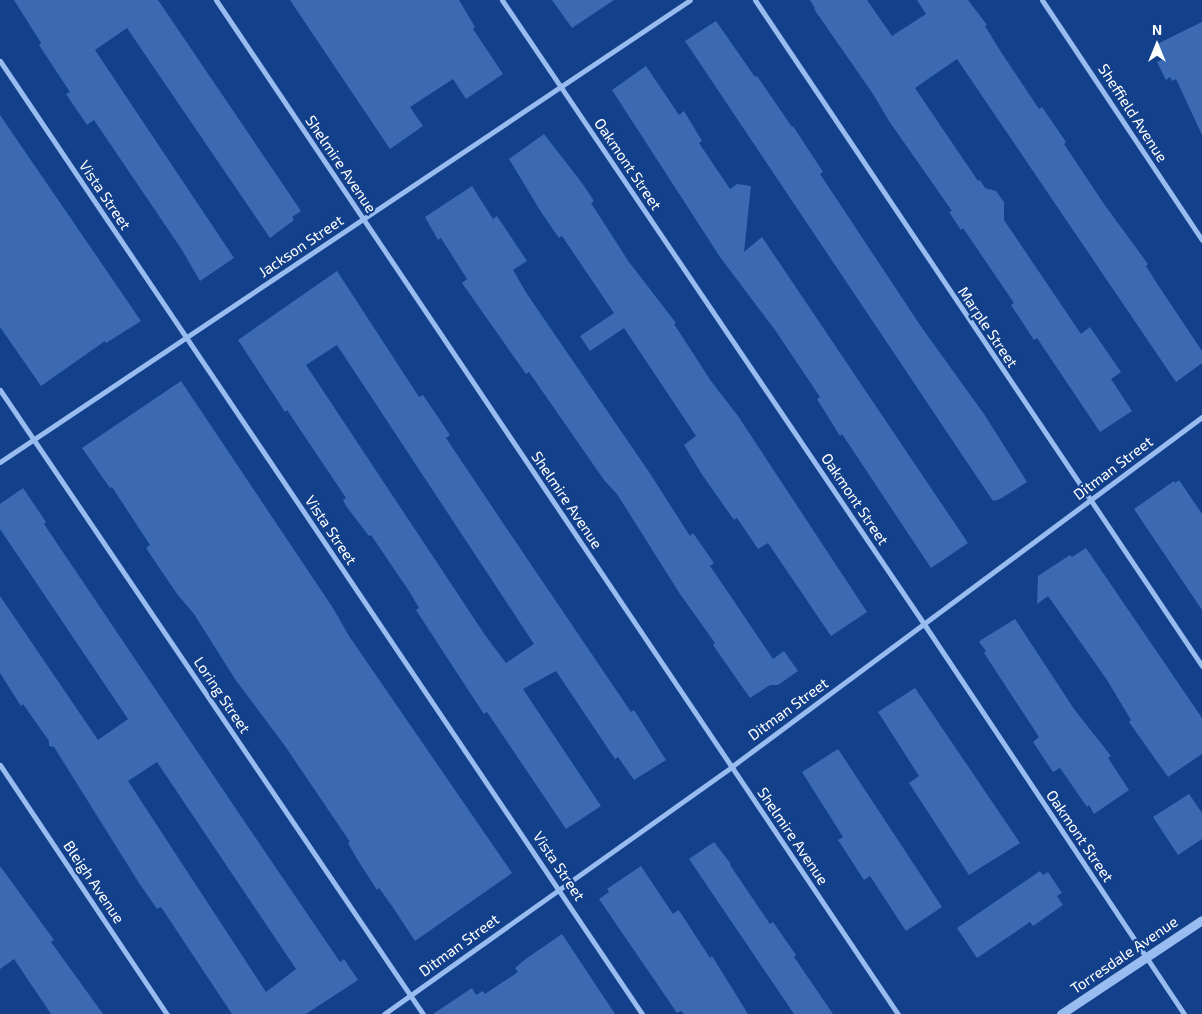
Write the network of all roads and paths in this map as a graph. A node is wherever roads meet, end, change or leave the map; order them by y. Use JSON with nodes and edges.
{"nodes":[{"id":1,"x":216,"y":0,"type":"edge"},
{"id":2,"x":502,"y":0,"type":"edge"},
{"id":3,"x":690,"y":0,"type":"edge"},
{"id":4,"x":755,"y":0,"type":"edge"},
{"id":5,"x":1042,"y":0,"type":"edge"},
{"id":6,"x":0,"y":61,"type":"edge"},
{"id":7,"x":560,"y":86,"type":"junction"},
{"id":8,"x":364,"y":220,"type":"junction"},
{"id":9,"x":1202,"y":240,"type":"edge"},
{"id":10,"x":186,"y":338,"type":"junction"},
{"id":11,"x":0,"y":390,"type":"edge"},
{"id":12,"x":1202,"y":417,"type":"edge"},
{"id":13,"x":33,"y":440,"type":"junction"},
{"id":14,"x":0,"y":462,"type":"edge"},
{"id":15,"x":1090,"y":502,"type":"junction"},
{"id":16,"x":924,"y":624,"type":"junction"},
{"id":17,"x":1202,"y":666,"type":"edge"},
{"id":18,"x":0,"y":765,"type":"edge"},
{"id":19,"x":731,"y":767,"type":"junction"},
{"id":20,"x":559,"y":888,"type":"junction"},
{"id":21,"x":1202,"y":920,"type":"edge"},
{"id":22,"x":1145,"y":956,"type":"junction"},
{"id":23,"x":410,"y":996,"type":"junction"},
{"id":24,"x":167,"y":1014,"type":"edge"},
{"id":25,"x":384,"y":1014,"type":"edge"},
{"id":26,"x":423,"y":1014,"type":"edge"},
{"id":27,"x":642,"y":1014,"type":"edge"},
{"id":28,"x":898,"y":1014,"type":"edge"},
{"id":29,"x":1061,"y":1014,"type":"edge"},
{"id":30,"x":1184,"y":1014,"type":"edge"}],
"edges":[{"from":1,"to":8,"type":"street","name":"Shelmire Avenue"},
{"from":2,"to":7,"type":"street","name":"Oakmont Street"},
{"from":3,"to":7,"type":"street","name":"Jackson Street"},
{"from":4,"to":15,"type":"street","name":"Marple Street"},
{"from":5,"to":9,"type":"street","name":"Sheffield Avenue"},
{"from":6,"to":10,"type":"street","name":"Vista Street"},
{"from":7,"to":8,"type":"street","name":"Jackson Street"},
{"from":7,"to":16,"type":"street","name":"Oakmont Street"},
{"from":8,"to":10,"type":"street","name":"Jackson Street"},
{"from":8,"to":19,"type":"street","name":"Shelmire Avenue"},
{"from":10,"to":13,"type":"street","name":"Jackson Street"},
{"from":10,"to":20,"type":"street","name":"Vista Street"},
{"from":11,"to":13,"type":"street","name":"Loring Street"},
{"from":12,"to":15,"type":"street","name":"Ditman Street"},
{"from":13,"to":14,"type":"street","name":"Jackson Street"},
{"from":13,"to":23,"type":"street","name":"Loring Street"},
{"from":15,"to":16,"type":"street","name":"Ditman Street"},
{"from":15,"to":17,"type":"street","name":"Marple Street"},
{"from":16,"to":19,"type":"street","name":"Ditman Street"},
{"from":16,"to":22,"type":"street","name":"Oakmont Street"},
{"from":18,"to":24,"type":"street","name":"Bleigh Avenue"},
{"from":19,"to":20,"type":"street","name":"Ditman Street"},
{"from":19,"to":28,"type":"street","name":"Shelmire Avenue"},
{"from":20,"to":23,"type":"street","name":"Ditman Street"},
{"from":20,"to":27,"type":"street","name":"Vista Street"},
{"from":21,"to":22,"type":"street","name":"Torresdale Avenue"},
{"from":22,"to":29,"type":"street","name":"Torresdale Avenue"},
{"from":22,"to":30,"type":"street","name":"Oakmont Street"},
{"from":23,"to":25,"type":"street","name":"Ditman Street"},
{"from":23,"to":26,"type":"street","name":"Loring Street"}]}
